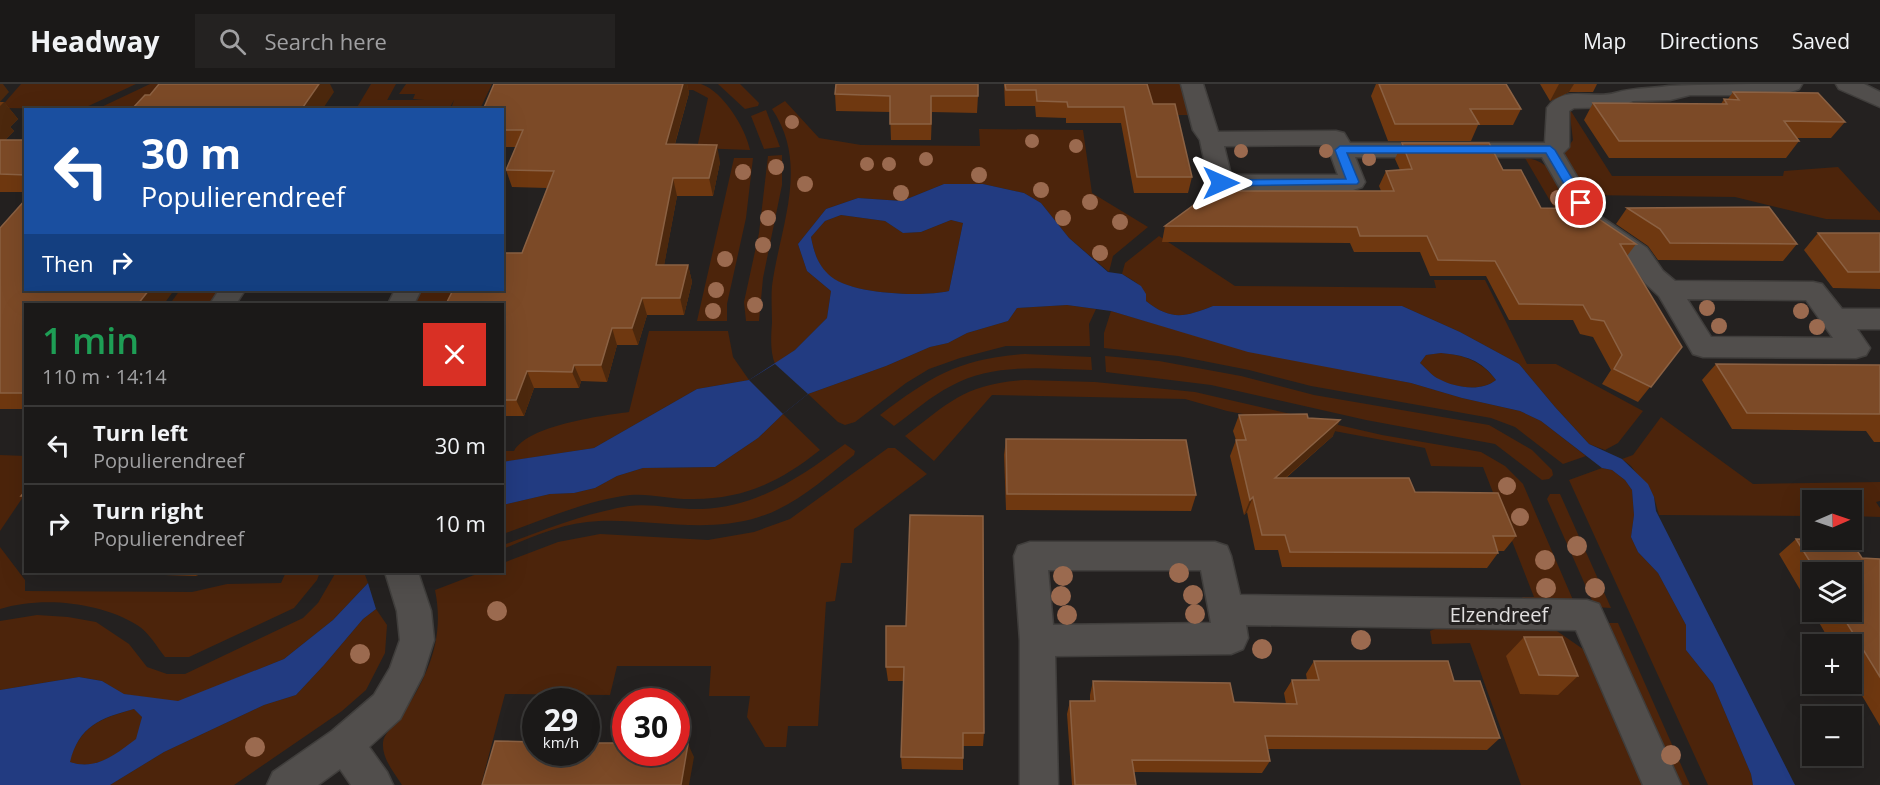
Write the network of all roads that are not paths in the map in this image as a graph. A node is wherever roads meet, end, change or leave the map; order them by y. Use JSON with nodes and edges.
{"nodes":[{"id":1,"x":1192,"y":84,"type":"edge"},
{"id":2,"x":1791,"y":84,"type":"edge"},
{"id":3,"x":1847,"y":84,"type":"edge"},
{"id":4,"x":1624,"y":90,"type":"edge"},
{"id":5,"x":1880,"y":100,"type":"edge"},
{"id":6,"x":1211,"y":139,"type":"junction"},
{"id":7,"x":1340,"y":150,"type":"junction"},
{"id":8,"x":1550,"y":150,"type":"junction"},
{"id":9,"x":1668,"y":290,"type":"junction"},
{"id":10,"x":1834,"y":319,"type":"junction"},
{"id":11,"x":1880,"y":319,"type":"edge"},
{"id":12,"x":402,"y":573,"type":"edge"},
{"id":13,"x":1226,"y":610,"type":"junction"},
{"id":14,"x":1037,"y":641,"type":"junction"},
{"id":15,"x":345,"y":744,"type":"junction"},
{"id":16,"x":286,"y":785,"type":"edge"},
{"id":17,"x":374,"y":785,"type":"edge"},
{"id":18,"x":1039,"y":785,"type":"edge"},
{"id":19,"x":1662,"y":785,"type":"edge"}],
"edges":[{"from":1,"to":6,"type":"street"},
{"from":2,"to":4,"type":"street"},
{"from":3,"to":5,"type":"street"},
{"from":4,"to":8,"type":"street"},
{"from":6,"to":7,"type":"street"},
{"from":6,"to":7,"type":"street"},
{"from":7,"to":8,"type":"street"},
{"from":8,"to":9,"type":"street"},
{"from":9,"to":10,"type":"street"},
{"from":9,"to":10,"type":"street"},
{"from":10,"to":11,"type":"street"},
{"from":12,"to":15,"type":"street"},
{"from":13,"to":14,"type":"street"},
{"from":13,"to":14,"type":"street"},
{"from":13,"to":19,"type":"street","name":"Elzendreef"},
{"from":14,"to":18,"type":"street"},
{"from":15,"to":16,"type":"street"},
{"from":15,"to":17,"type":"street"}]}
